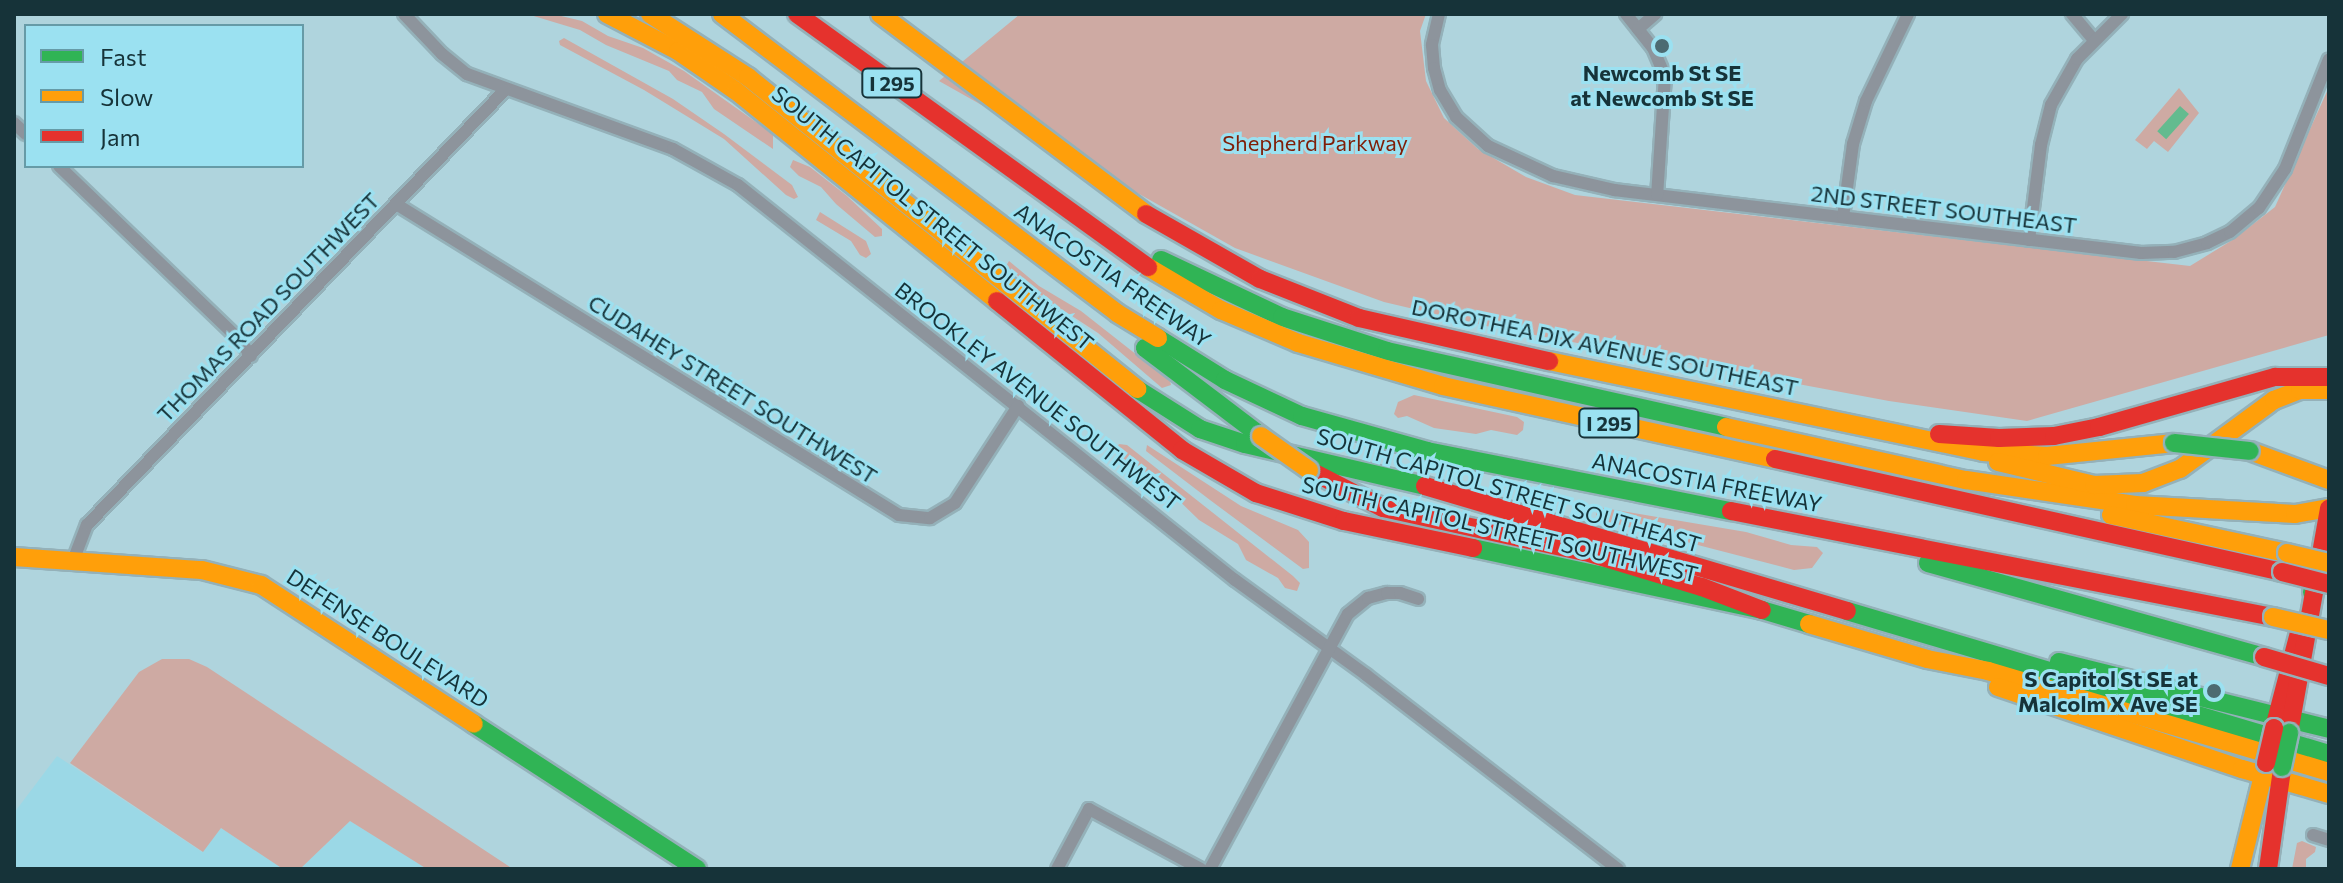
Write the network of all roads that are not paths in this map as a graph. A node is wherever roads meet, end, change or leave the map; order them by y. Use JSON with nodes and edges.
{"nodes":[{"id":1,"x":404,"y":14,"type":"edge"},
{"id":2,"x":607,"y":14,"type":"edge"},
{"id":3,"x":650,"y":14,"type":"edge"},
{"id":4,"x":797,"y":14,"type":"edge"},
{"id":5,"x":880,"y":14,"type":"edge"},
{"id":6,"x":1439,"y":14,"type":"edge"},
{"id":7,"x":1626,"y":14,"type":"edge"},
{"id":8,"x":1655,"y":14,"type":"edge"},
{"id":9,"x":1908,"y":14,"type":"edge"},
{"id":10,"x":2072,"y":14,"type":"edge"},
{"id":11,"x":2122,"y":14,"type":"edge"},
{"id":12,"x":723,"y":15,"type":"edge"},
{"id":13,"x":1638,"y":29,"type":"junction"},
{"id":14,"x":2094,"y":40,"type":"junction"},
{"id":15,"x":2329,"y":59,"type":"edge"},
{"id":16,"x":505,"y":90,"type":"junction"},
{"id":17,"x":986,"y":151,"type":"junction"},
{"id":18,"x":61,"y":168,"type":"edge"},
{"id":19,"x":1657,"y":195,"type":"junction"},
{"id":20,"x":396,"y":204,"type":"junction"},
{"id":21,"x":1843,"y":217,"type":"junction"},
{"id":22,"x":2029,"y":240,"type":"junction"},
{"id":23,"x":251,"y":356,"type":"junction"},
{"id":24,"x":2329,"y":377,"type":"edge"},
{"id":25,"x":2329,"y":390,"type":"edge"},
{"id":26,"x":1018,"y":406,"type":"junction"},
{"id":27,"x":1837,"y":420,"type":"junction"},
{"id":28,"x":1962,"y":449,"type":"junction"},
{"id":29,"x":1966,"y":480,"type":"junction"},
{"id":30,"x":2329,"y":480,"type":"edge"},
{"id":31,"x":2329,"y":509,"type":"edge"},
{"id":32,"x":1761,"y":517,"type":"junction"},
{"id":33,"x":2329,"y":549,"type":"edge"},
{"id":34,"x":14,"y":557,"type":"edge"},
{"id":35,"x":73,"y":561,"type":"junction"},
{"id":36,"x":2329,"y":563,"type":"edge"},
{"id":37,"x":2321,"y":588,"type":"edge"},
{"id":38,"x":1418,"y":599,"type":"dead end"},
{"id":39,"x":1762,"y":610,"type":"junction"},
{"id":40,"x":1906,"y":630,"type":"junction"},
{"id":41,"x":2329,"y":630,"type":"edge"},
{"id":42,"x":1330,"y":648,"type":"junction"},
{"id":43,"x":1927,"y":659,"type":"junction"},
{"id":44,"x":2329,"y":676,"type":"edge"},
{"id":45,"x":2283,"y":723,"type":"junction"},
{"id":46,"x":2329,"y":729,"type":"edge"},
{"id":47,"x":2329,"y":754,"type":"edge"},
{"id":48,"x":2273,"y":771,"type":"junction"},
{"id":49,"x":2329,"y":772,"type":"edge"},
{"id":50,"x":2329,"y":794,"type":"edge"},
{"id":51,"x":2313,"y":835,"type":"dead end"},
{"id":52,"x":2329,"y":840,"type":"edge"},
{"id":53,"x":697,"y":869,"type":"edge"},
{"id":54,"x":1057,"y":869,"type":"edge"},
{"id":55,"x":1201,"y":869,"type":"edge"},
{"id":56,"x":1210,"y":869,"type":"edge"},
{"id":57,"x":1618,"y":869,"type":"edge"},
{"id":58,"x":2240,"y":869,"type":"edge"},
{"id":59,"x":2268,"y":869,"type":"edge"}],
"edges":[{"from":1,"to":16,"type":"street","name":"BROOKLEY AVENUE SOUTHWEST"},
{"from":2,"to":39,"type":"main road","name":"SOUTH CAPITOL STREET SOUTHWEST"},
{"from":3,"to":40,"type":"main road","name":"SOUTH CAPITOL STREET SOUTHEAST"},
{"from":4,"to":17,"type":"main road","name":"ANACOSTIA FREEWAY","number":"I 295"},
{"from":5,"to":27,"type":"main road","name":"DOROTHEA DIX AVENUE SOUTHEAST"},
{"from":6,"to":19,"type":"street","name":"2ND STREET SOUTHEAST"},
{"from":7,"to":13,"type":"street"},
{"from":8,"to":13,"type":"street"},
{"from":9,"to":21,"type":"street"},
{"from":10,"to":14,"type":"street"},
{"from":11,"to":14,"type":"street"},
{"from":12,"to":32,"type":"main road","name":"ANACOSTIA FREEWAY","number":"I 295"},
{"from":12,"to":39,"type":"main road","bridge":true},
{"from":13,"to":19,"type":"street"},
{"from":14,"to":22,"type":"street"},
{"from":15,"to":22,"type":"street","name":"2ND STREET SOUTHEAST"},
{"from":16,"to":20,"type":"street","name":"THOMAS ROAD SOUTHWEST"},
{"from":16,"to":26,"type":"street","name":"BROOKLEY AVENUE SOUTHWEST"},
{"from":17,"to":29,"type":"main road"},
{"from":17,"to":37,"type":"main road","name":"ANACOSTIA FREEWAY","number":"I 295","bridge":true},
{"from":18,"to":23,"type":"street"},
{"from":19,"to":21,"type":"street","name":"2ND STREET SOUTHEAST"},
{"from":20,"to":23,"type":"street","name":"THOMAS ROAD SOUTHWEST"},
{"from":20,"to":26,"type":"street","name":"CUDAHEY STREET SOUTHWEST"},
{"from":21,"to":22,"type":"street","name":"2ND STREET SOUTHEAST"},
{"from":23,"to":35,"type":"street","name":"THOMAS ROAD SOUTHWEST"},
{"from":24,"to":27,"type":"main road"},
{"from":25,"to":28,"type":"main road"},
{"from":26,"to":42,"type":"street","name":"BROOKLEY AVENUE SOUTHWEST"},
{"from":27,"to":28,"type":"main road","name":"DOROTHEA DIX AVENUE SOUTHEAST"},
{"from":28,"to":30,"type":"main road","name":"DOROTHEA DIX AVENUE SOUTHEAST","bridge":true},
{"from":29,"to":31,"type":"main road"},
{"from":29,"to":36,"type":"main road","bridge":true},
{"from":31,"to":37,"type":"main road"},
{"from":32,"to":41,"type":"main road","name":"ANACOSTIA FREEWAY","number":"I 295","bridge":true},
{"from":32,"to":44,"type":"main road","bridge":true},
{"from":33,"to":37,"type":"main road"},
{"from":34,"to":35,"type":"main road","name":"DEFENSE BOULEVARD"},
{"from":35,"to":53,"type":"main road","name":"DEFENSE BOULEVARD"},
{"from":37,"to":45,"type":"main road"},
{"from":38,"to":42,"type":"street"},
{"from":39,"to":43,"type":"main road","name":"SOUTH CAPITOL STREET SOUTHWEST"},
{"from":40,"to":45,"type":"main road"},
{"from":40,"to":47,"type":"main road","name":"SOUTH CAPITOL STREET SOUTHEAST"},
{"from":42,"to":56,"type":"street"},
{"from":42,"to":57,"type":"street","name":"BROOKLEY AVENUE SOUTHWEST"},
{"from":43,"to":48,"type":"main road"},
{"from":43,"to":49,"type":"main road","name":"SOUTH CAPITOL STREET SOUTHWEST"},
{"from":45,"to":46,"type":"main road"},
{"from":45,"to":48,"type":"main road","bridge":true},
{"from":48,"to":50,"type":"main road"},
{"from":48,"to":58,"type":"main road"},
{"from":48,"to":59,"type":"main road"},
{"from":51,"to":52,"type":"street"},
{"from":54,"to":55,"type":"street"}]}
